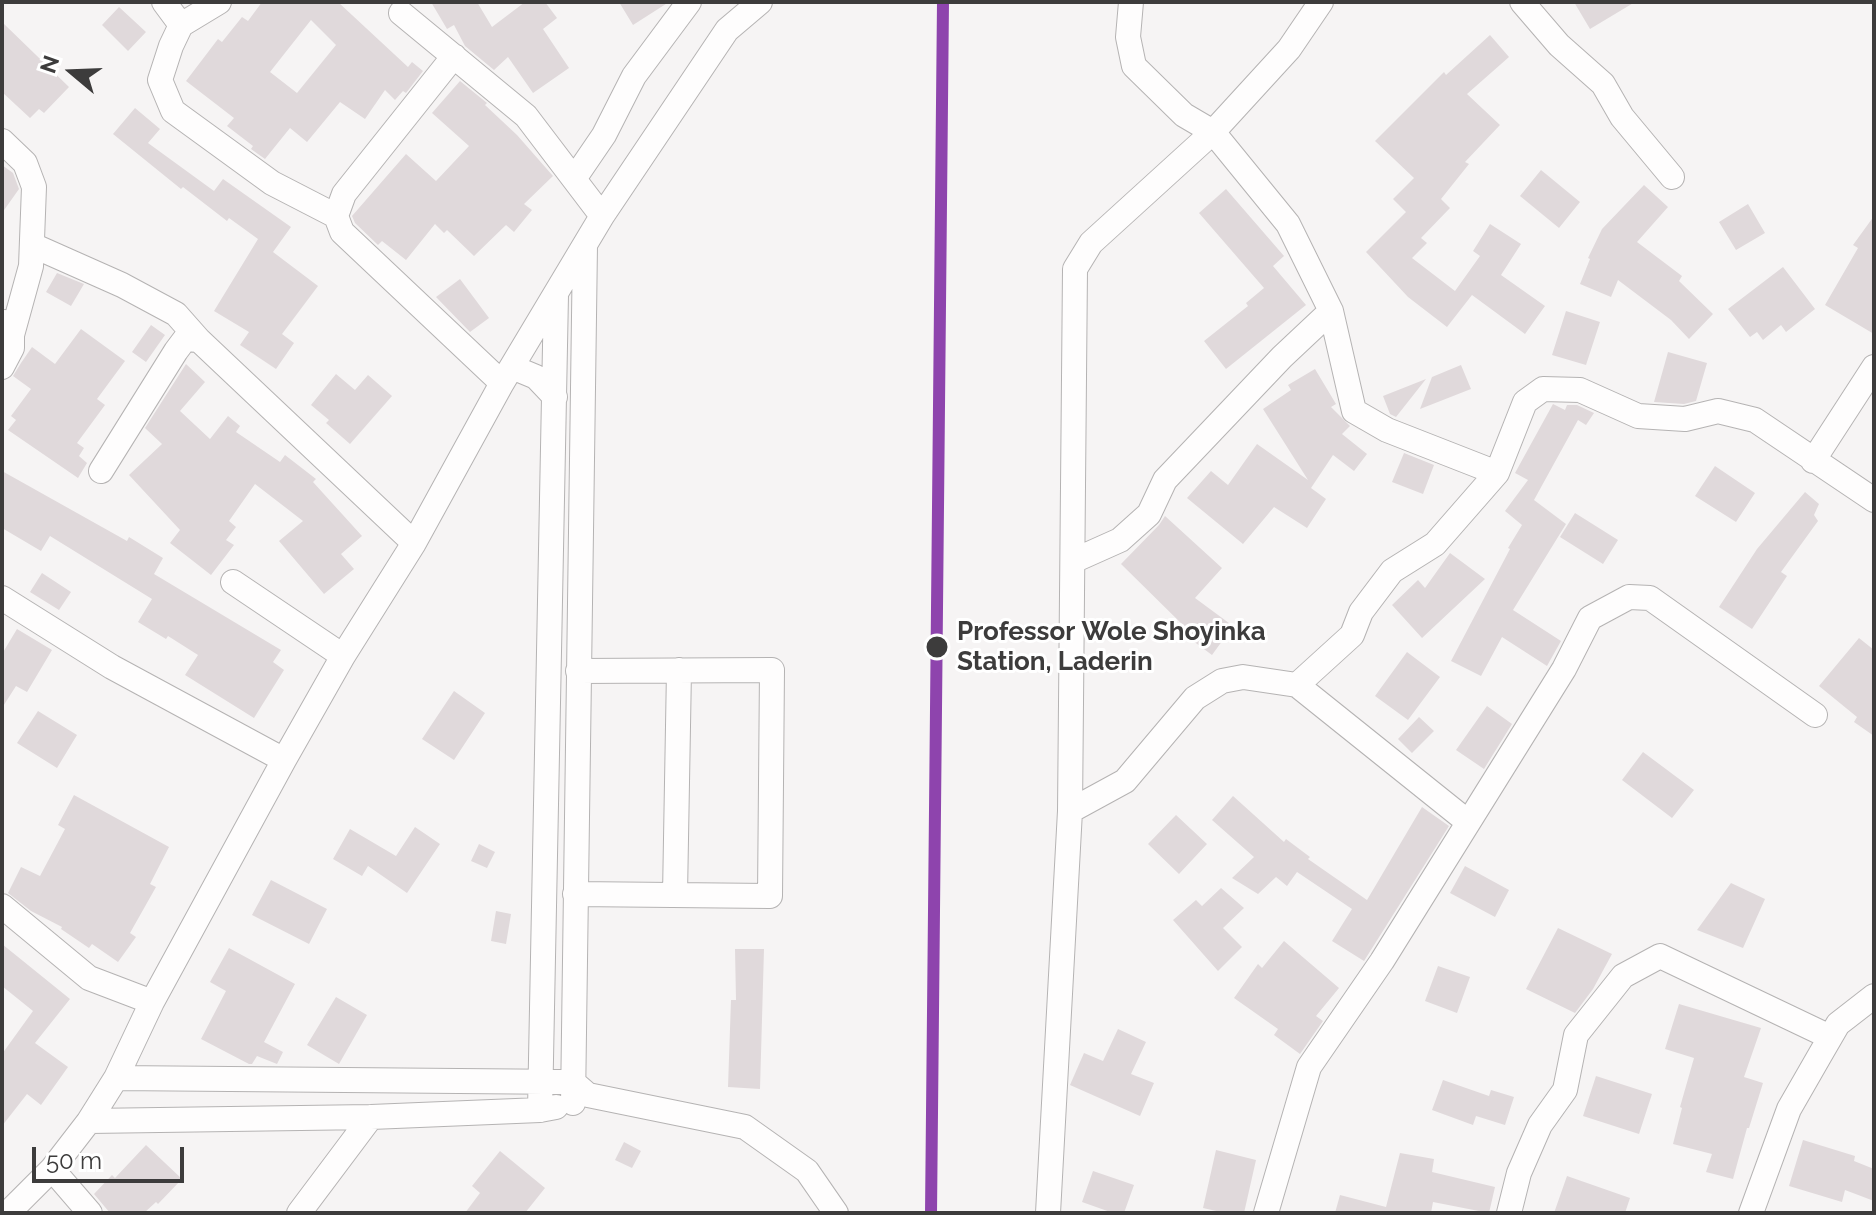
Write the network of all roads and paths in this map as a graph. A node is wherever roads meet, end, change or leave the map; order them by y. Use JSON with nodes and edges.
{"nodes":[{"id":1,"x":164,"y":2,"type":"edge"},
{"id":2,"x":219,"y":2,"type":"edge"},
{"id":3,"x":689,"y":2,"type":"edge"},
{"id":4,"x":760,"y":2,"type":"edge"},
{"id":5,"x":1131,"y":2,"type":"edge"},
{"id":6,"x":1321,"y":2,"type":"edge"},
{"id":7,"x":1522,"y":2,"type":"edge"},
{"id":8,"x":401,"y":13,"type":"dead end"},
{"id":9,"x":181,"y":25,"type":"junction"},
{"id":10,"x":454,"y":56,"type":"junction"},
{"id":11,"x":1213,"y":132,"type":"junction"},
{"id":12,"x":2,"y":141,"type":"edge"},
{"id":13,"x":1672,"y":177,"type":"dead end"},
{"id":14,"x":574,"y":179,"type":"junction"},
{"id":15,"x":336,"y":216,"type":"junction"},
{"id":16,"x":602,"y":216,"type":"junction"},
{"id":17,"x":585,"y":243,"type":"junction"},
{"id":18,"x":32,"y":245,"type":"junction"},
{"id":19,"x":556,"y":292,"type":"junction"},
{"id":20,"x":1331,"y":311,"type":"junction"},
{"id":21,"x":7,"y":326,"type":"edge"},
{"id":22,"x":199,"y":340,"type":"junction"},
{"id":23,"x":2,"y":367,"type":"edge"},
{"id":24,"x":1874,"y":367,"type":"edge"},
{"id":25,"x":507,"y":375,"type":"junction"},
{"id":26,"x":555,"y":397,"type":"junction"},
{"id":27,"x":554,"y":443,"type":"junction"},
{"id":28,"x":582,"y":443,"type":"junction"},
{"id":29,"x":1813,"y":461,"type":"junction"},
{"id":30,"x":101,"y":471,"type":"dead end"},
{"id":31,"x":1497,"y":473,"type":"junction"},
{"id":32,"x":1874,"y":500,"type":"edge"},
{"id":33,"x":414,"y":543,"type":"junction"},
{"id":34,"x":1073,"y":561,"type":"junction"},
{"id":35,"x":233,"y":582,"type":"dead end"},
{"id":36,"x":2,"y":598,"type":"edge"},
{"id":37,"x":343,"y":656,"type":"junction"},
{"id":38,"x":679,"y":670,"type":"junction"},
{"id":39,"x":578,"y":671,"type":"junction"},
{"id":40,"x":1297,"y":685,"type":"junction"},
{"id":41,"x":1815,"y":715,"type":"dead end"},
{"id":42,"x":284,"y":760,"type":"junction"},
{"id":43,"x":1070,"y":811,"type":"junction"},
{"id":44,"x":1468,"y":822,"type":"junction"},
{"id":45,"x":575,"y":894,"type":"junction"},
{"id":46,"x":675,"y":895,"type":"junction"},
{"id":47,"x":2,"y":906,"type":"edge"},
{"id":48,"x":1874,"y":996,"type":"edge"},
{"id":49,"x":152,"y":1002,"type":"junction"},
{"id":50,"x":1830,"y":1037,"type":"junction"},
{"id":51,"x":116,"y":1078,"type":"junction"},
{"id":52,"x":540,"y":1081,"type":"junction"},
{"id":53,"x":578,"y":1093,"type":"junction"},
{"id":54,"x":540,"y":1110,"type":"junction"},
{"id":55,"x":371,"y":1117,"type":"junction"},
{"id":56,"x":89,"y":1121,"type":"junction"},
{"id":57,"x":52,"y":1169,"type":"junction"},
{"id":58,"x":8,"y":1213,"type":"edge"},
{"id":59,"x":90,"y":1213,"type":"edge"},
{"id":60,"x":299,"y":1213,"type":"edge"},
{"id":61,"x":836,"y":1213,"type":"edge"},
{"id":62,"x":1048,"y":1213,"type":"edge"},
{"id":63,"x":1266,"y":1213,"type":"edge"},
{"id":64,"x":1509,"y":1213,"type":"edge"},
{"id":65,"x":1751,"y":1213,"type":"edge"}],
"edges":[{"from":1,"to":9,"type":"street"},
{"from":2,"to":9,"type":"street"},
{"from":3,"to":14,"type":"street"},
{"from":4,"to":16,"type":"street"},
{"from":5,"to":11,"type":"street"},
{"from":6,"to":11,"type":"street"},
{"from":7,"to":13,"type":"street"},
{"from":8,"to":10,"type":"street"},
{"from":9,"to":15,"type":"street"},
{"from":10,"to":14,"type":"street"},
{"from":10,"to":15,"type":"street"},
{"from":11,"to":20,"type":"street"},
{"from":11,"to":34,"type":"street"},
{"from":12,"to":18,"type":"street"},
{"from":14,"to":16,"type":"street"},
{"from":15,"to":25,"type":"street"},
{"from":16,"to":17,"type":"street"},
{"from":17,"to":19,"type":"street"},
{"from":17,"to":28,"type":"street"},
{"from":18,"to":21,"type":"street"},
{"from":18,"to":22,"type":"street"},
{"from":19,"to":25,"type":"street"},
{"from":19,"to":26,"type":"street"},
{"from":20,"to":31,"type":"street"},
{"from":20,"to":34,"type":"street"},
{"from":21,"to":23,"type":"street"},
{"from":22,"to":30,"type":"street"},
{"from":22,"to":33,"type":"street"},
{"from":24,"to":29,"type":"street"},
{"from":25,"to":26,"type":"street"},
{"from":25,"to":33,"type":"street"},
{"from":26,"to":27,"type":"street"},
{"from":27,"to":28,"type":"street"},
{"from":27,"to":52,"type":"street"},
{"from":28,"to":39,"type":"street"},
{"from":29,"to":31,"type":"street"},
{"from":29,"to":32,"type":"street"},
{"from":31,"to":40,"type":"street"},
{"from":33,"to":37,"type":"street"},
{"from":34,"to":43,"type":"street"},
{"from":35,"to":37,"type":"street"},
{"from":36,"to":42,"type":"street"},
{"from":37,"to":42,"type":"street"},
{"from":38,"to":39,"type":"street"},
{"from":38,"to":46,"type":"street"},
{"from":38,"to":46,"type":"street"},
{"from":39,"to":45,"type":"street"},
{"from":40,"to":43,"type":"street"},
{"from":40,"to":44,"type":"street"},
{"from":41,"to":44,"type":"street"},
{"from":42,"to":49,"type":"street"},
{"from":43,"to":62,"type":"street"},
{"from":44,"to":63,"type":"street"},
{"from":45,"to":46,"type":"street"},
{"from":45,"to":53,"type":"street"},
{"from":47,"to":49,"type":"street"},
{"from":48,"to":50,"type":"street"},
{"from":49,"to":51,"type":"street"},
{"from":50,"to":64,"type":"street"},
{"from":50,"to":65,"type":"street"},
{"from":51,"to":52,"type":"street"},
{"from":51,"to":56,"type":"street"},
{"from":52,"to":53,"type":"street"},
{"from":52,"to":54,"type":"street"},
{"from":53,"to":54,"type":"street"},
{"from":53,"to":61,"type":"street"},
{"from":54,"to":55,"type":"street"},
{"from":55,"to":56,"type":"street"},
{"from":55,"to":60,"type":"street"},
{"from":56,"to":57,"type":"street"},
{"from":57,"to":58,"type":"street"},
{"from":57,"to":59,"type":"street"}]}
